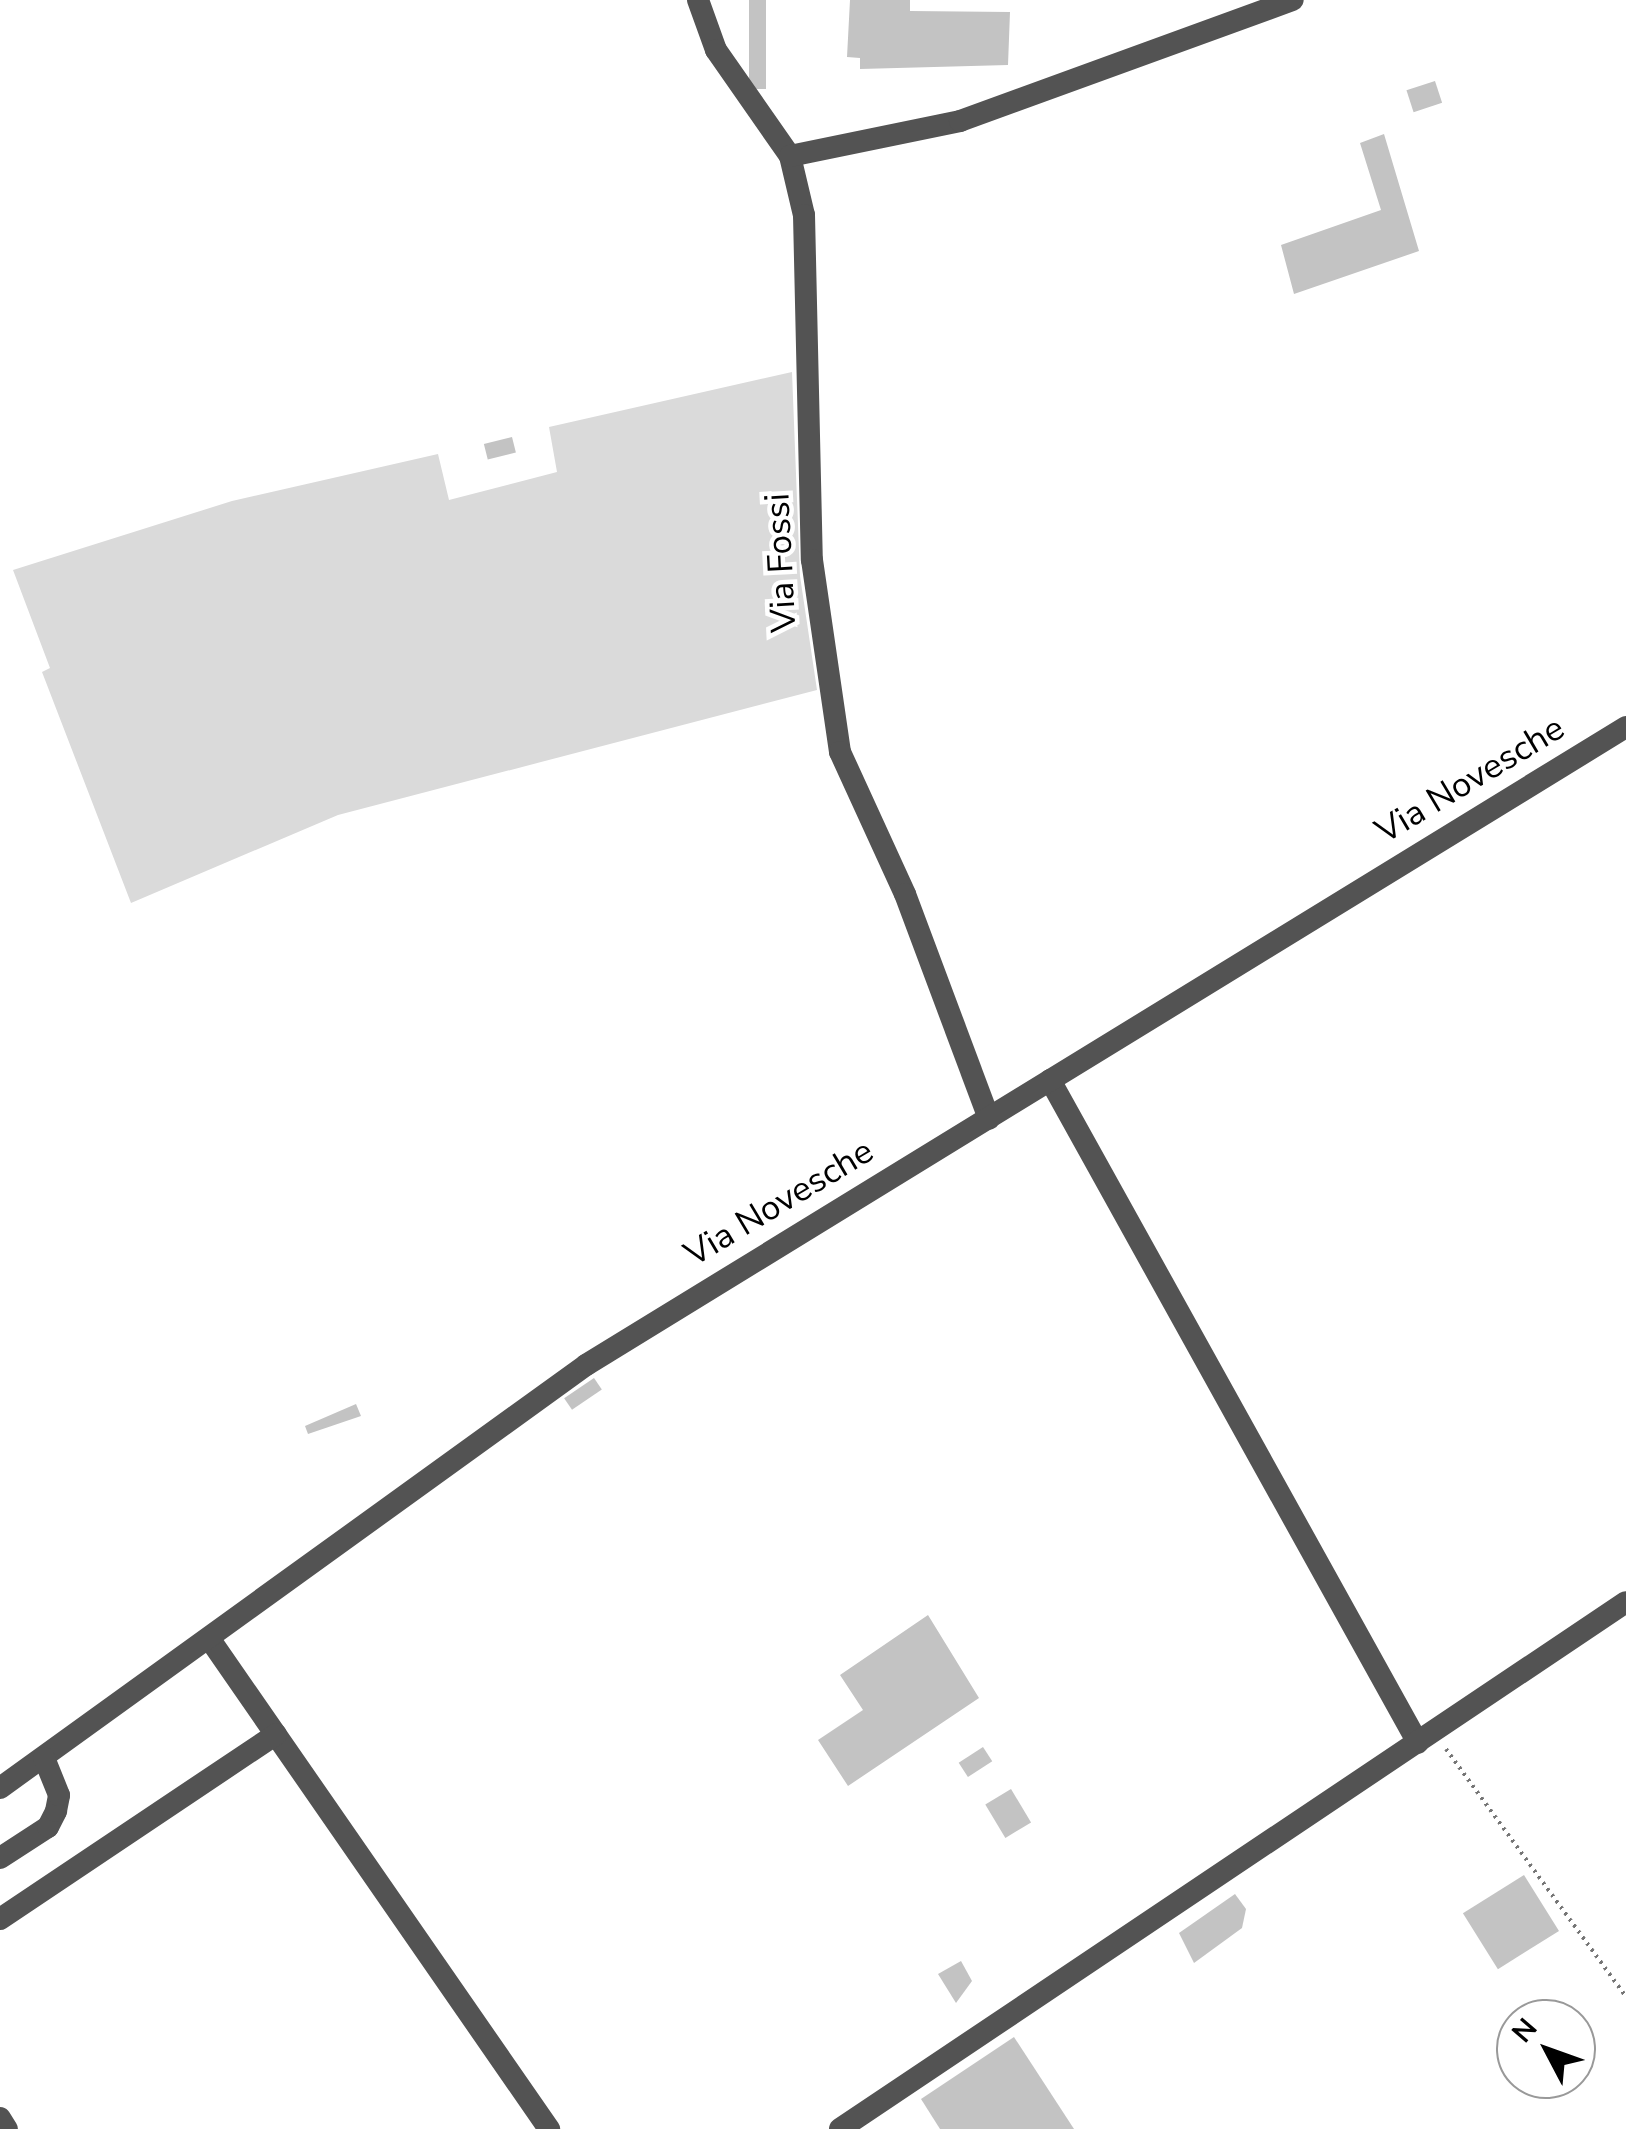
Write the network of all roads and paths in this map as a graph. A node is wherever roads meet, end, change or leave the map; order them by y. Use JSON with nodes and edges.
{"nodes":[{"id":1,"x":698,"y":0,"type":"edge"},
{"id":2,"x":1292,"y":0,"type":"edge"},
{"id":3,"x":790,"y":156,"type":"junction"},
{"id":4,"x":1626,"y":727,"type":"edge"},
{"id":5,"x":1050,"y":1080,"type":"junction"},
{"id":6,"x":989,"y":1118,"type":"junction"},
{"id":7,"x":1626,"y":1602,"type":"edge"},
{"id":8,"x":211,"y":1641,"type":"junction"},
{"id":9,"x":276,"y":1734,"type":"junction"},
{"id":10,"x":1426,"y":1738,"type":"junction"},
{"id":11,"x":44,"y":1758,"type":"junction"},
{"id":12,"x":0,"y":1788,"type":"edge"},
{"id":13,"x":0,"y":1858,"type":"edge"},
{"id":14,"x":0,"y":1919,"type":"edge"},
{"id":15,"x":1626,"y":1996,"type":"edge"},
{"id":16,"x":0,"y":2118,"type":"edge"},
{"id":17,"x":7,"y":2129,"type":"edge"},
{"id":18,"x":550,"y":2129,"type":"edge"},
{"id":19,"x":840,"y":2129,"type":"edge"}],
"edges":[{"from":1,"to":3,"type":"street","name":"Via Fossi"},
{"from":2,"to":3,"type":"street"},
{"from":3,"to":6,"type":"street","name":"Via Fossi"},
{"from":4,"to":5,"type":"street","name":"Via Novesche"},
{"from":5,"to":6,"type":"street","name":"Via Novesche"},
{"from":5,"to":10,"type":"street"},
{"from":6,"to":8,"type":"street","name":"Via Novesche"},
{"from":7,"to":10,"type":"street"},
{"from":8,"to":9,"type":"street"},
{"from":8,"to":11,"type":"street","name":"Via Novesche"},
{"from":9,"to":14,"type":"street"},
{"from":9,"to":18,"type":"street"},
{"from":10,"to":15,"type":"path"},
{"from":10,"to":19,"type":"street"},
{"from":11,"to":12,"type":"street","name":"Via Novesche"},
{"from":11,"to":13,"type":"street"},
{"from":16,"to":17,"type":"street"}]}
